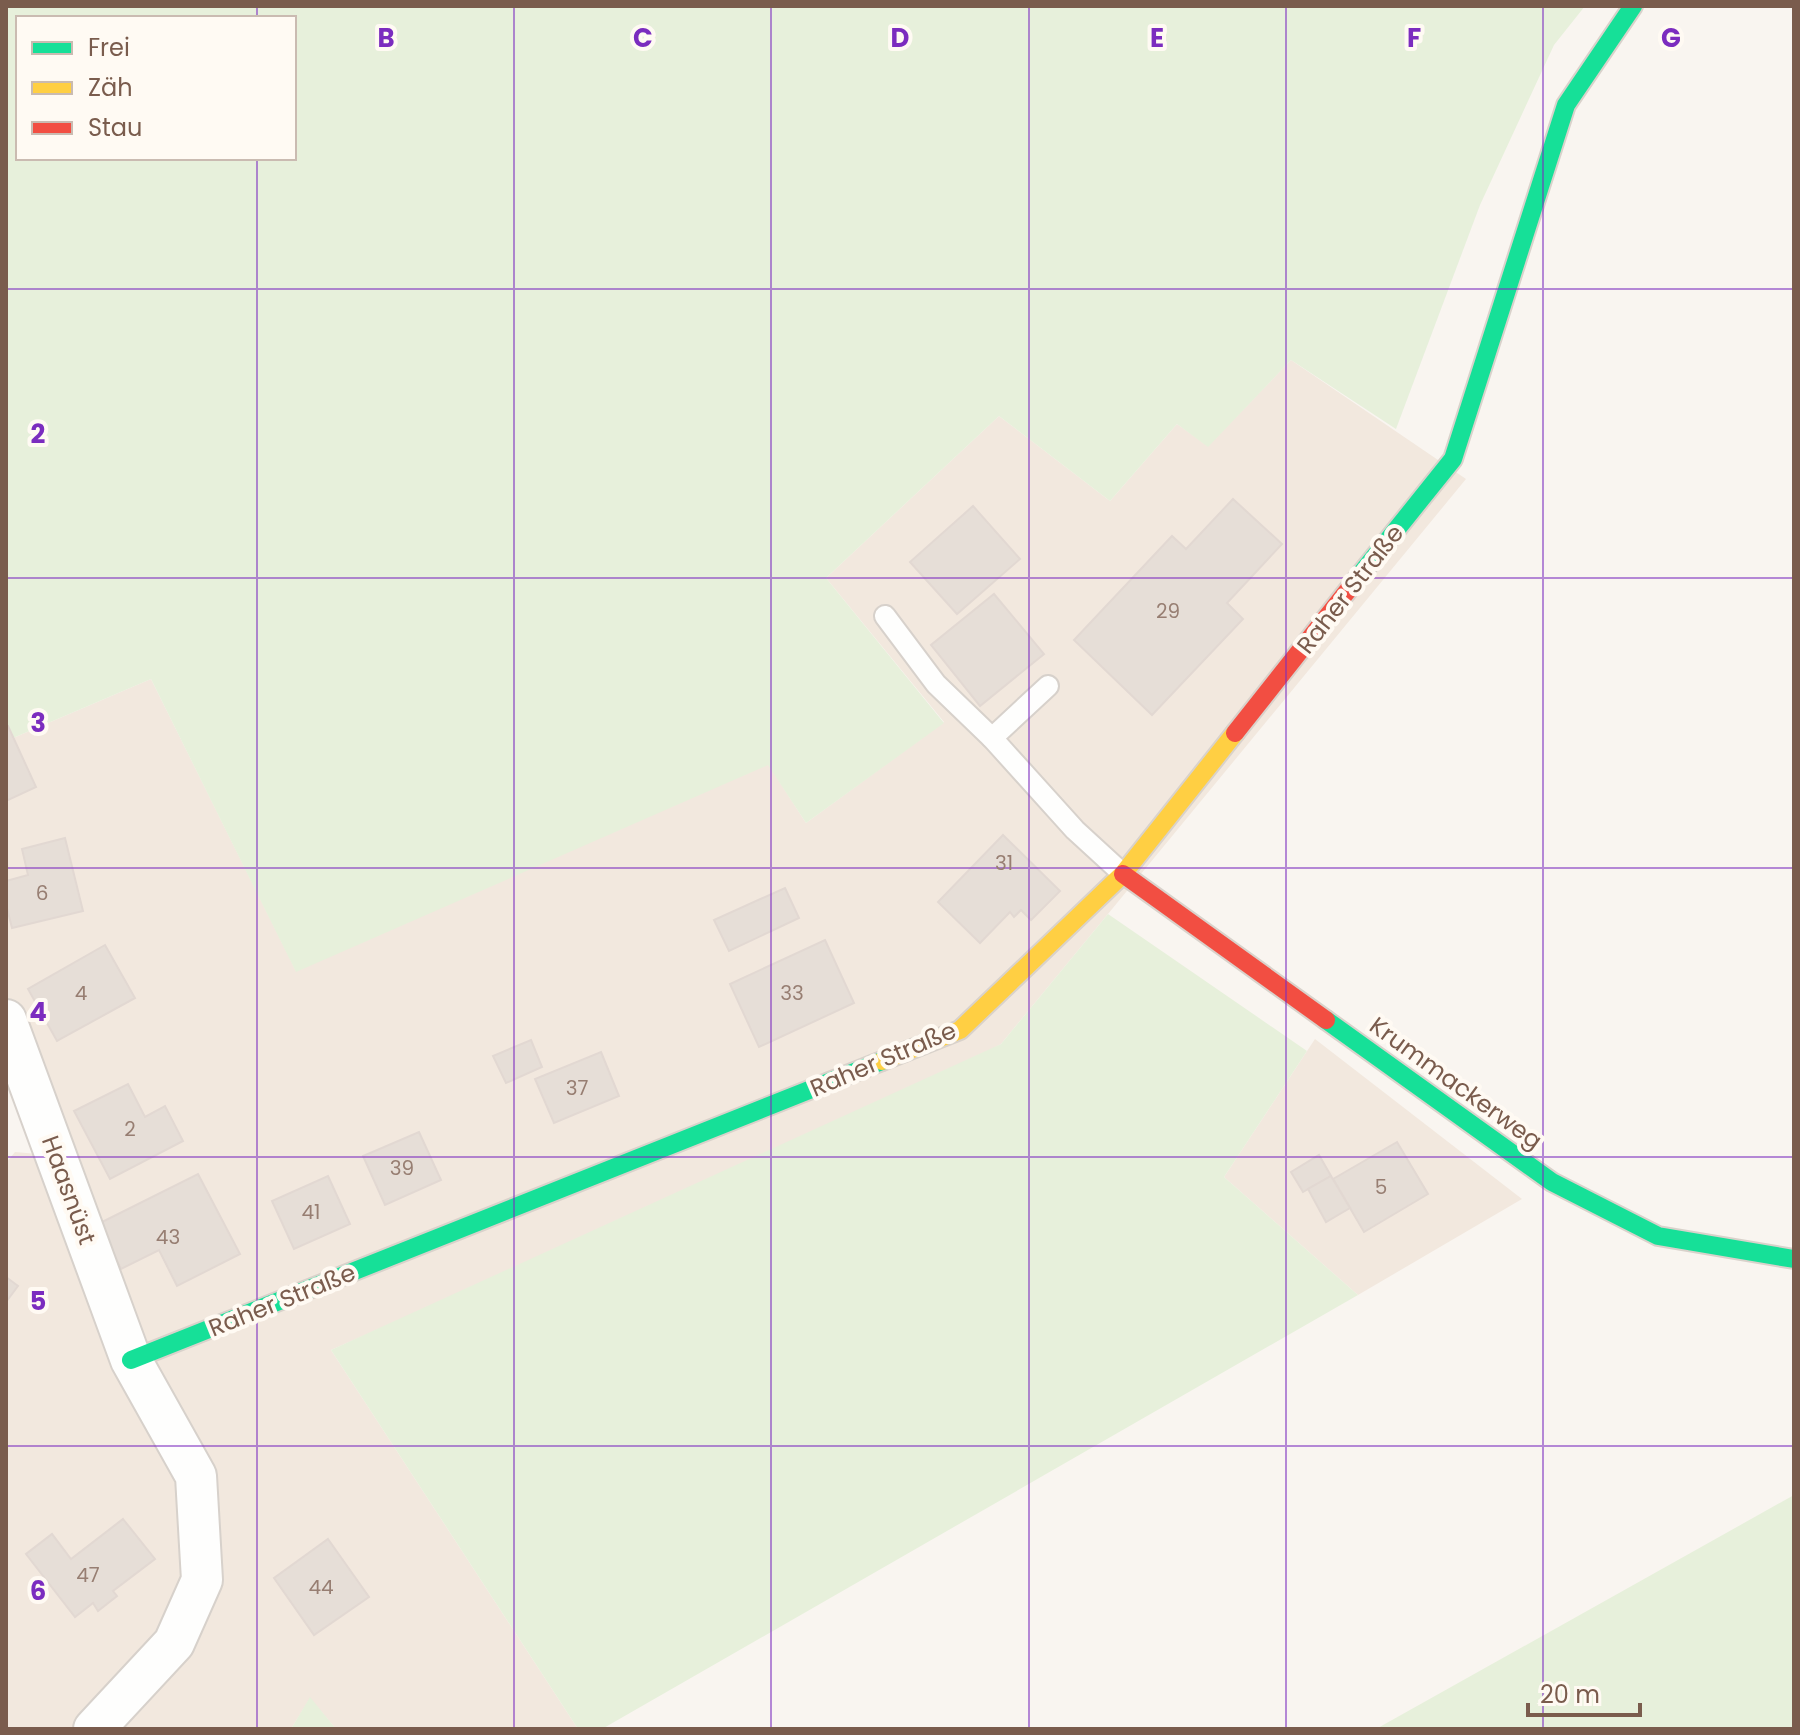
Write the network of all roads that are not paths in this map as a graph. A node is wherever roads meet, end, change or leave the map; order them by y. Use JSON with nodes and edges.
{"nodes":[{"id":1,"x":1633,"y":6,"type":"edge"},
{"id":2,"x":885,"y":616,"type":"dead end"},
{"id":3,"x":1048,"y":686,"type":"dead end"},
{"id":4,"x":992,"y":738,"type":"junction"},
{"id":5,"x":1123,"y":874,"type":"junction"},
{"id":6,"x":6,"y":1020,"type":"edge"},
{"id":7,"x":1794,"y":1259,"type":"edge"},
{"id":8,"x":131,"y":1360,"type":"junction"},
{"id":9,"x":94,"y":1729,"type":"edge"}],
"edges":[{"from":1,"to":5,"type":"street","name":"Raher Straße"},
{"from":2,"to":4,"type":"lane"},
{"from":3,"to":4,"type":"lane"},
{"from":4,"to":5,"type":"lane"},
{"from":5,"to":7,"type":"street","name":"Krummackerweg"},
{"from":5,"to":8,"type":"street","name":"Raher Straße"},
{"from":6,"to":8,"type":"street","name":"Haasnüst"},
{"from":8,"to":9,"type":"street"}]}
